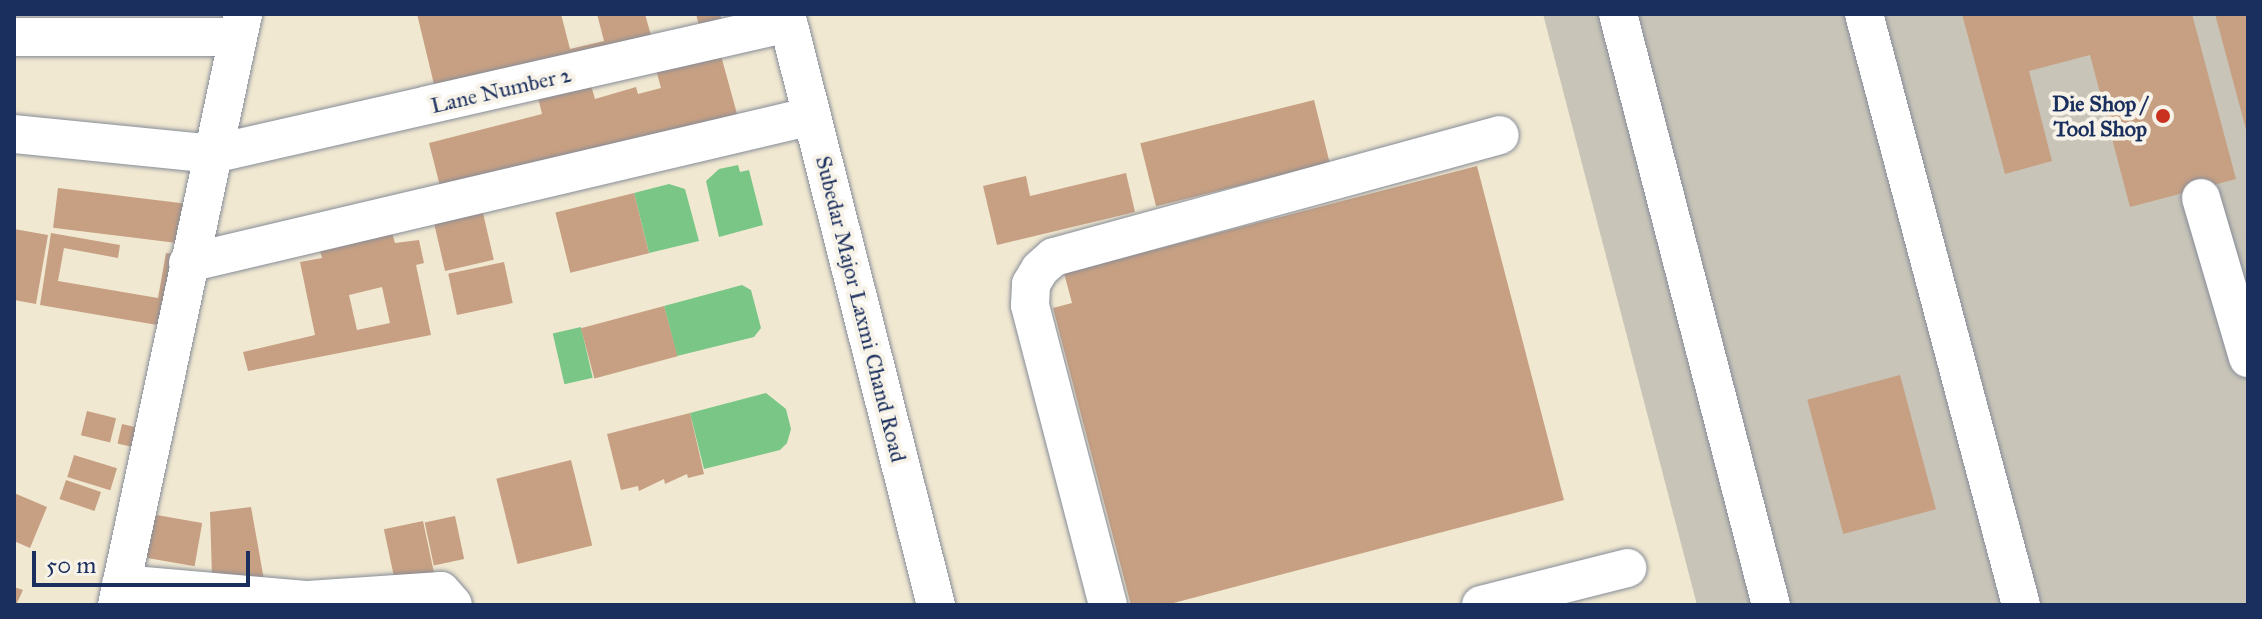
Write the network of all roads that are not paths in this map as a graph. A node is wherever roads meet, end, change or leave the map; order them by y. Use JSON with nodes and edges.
{"nodes":[{"id":1,"x":1618,"y":14,"type":"edge"},
{"id":2,"x":1864,"y":14,"type":"edge"},
{"id":3,"x":787,"y":18,"type":"edge"},
{"id":4,"x":240,"y":26,"type":"edge"},
{"id":5,"x":14,"y":37,"type":"edge"},
{"id":6,"x":812,"y":116,"type":"junction"},
{"id":7,"x":14,"y":134,"type":"edge"},
{"id":8,"x":1500,"y":135,"type":"dead end"},
{"id":9,"x":213,"y":154,"type":"junction"},
{"id":10,"x":2201,"y":198,"type":"dead end"},
{"id":11,"x":188,"y":263,"type":"junction"},
{"id":12,"x":2248,"y":358,"type":"edge"},
{"id":13,"x":1627,"y":568,"type":"dead end"},
{"id":14,"x":119,"y":594,"type":"edge"},
{"id":15,"x":453,"y":605,"type":"edge"},
{"id":16,"x":936,"y":605,"type":"edge"},
{"id":17,"x":1108,"y":605,"type":"edge"},
{"id":18,"x":1481,"y":605,"type":"edge"},
{"id":19,"x":1771,"y":605,"type":"edge"},
{"id":20,"x":2021,"y":605,"type":"edge"}],
"edges":[{"from":1,"to":19,"type":"street"},
{"from":2,"to":20,"type":"street"},
{"from":3,"to":6,"type":"street","name":"Subedar Major Laxmi Chand Road"},
{"from":3,"to":9,"type":"street","name":"Lane Number 2"},
{"from":4,"to":5,"type":"street"},
{"from":4,"to":9,"type":"street"},
{"from":6,"to":11,"type":"street"},
{"from":6,"to":16,"type":"street","name":"Subedar Major Laxmi Chand Road"},
{"from":7,"to":9,"type":"street","name":"Lane Number 2"},
{"from":8,"to":17,"type":"street"},
{"from":9,"to":11,"type":"street"},
{"from":10,"to":12,"type":"street"},
{"from":11,"to":14,"type":"street"},
{"from":13,"to":18,"type":"street"},
{"from":14,"to":15,"type":"street"}]}
